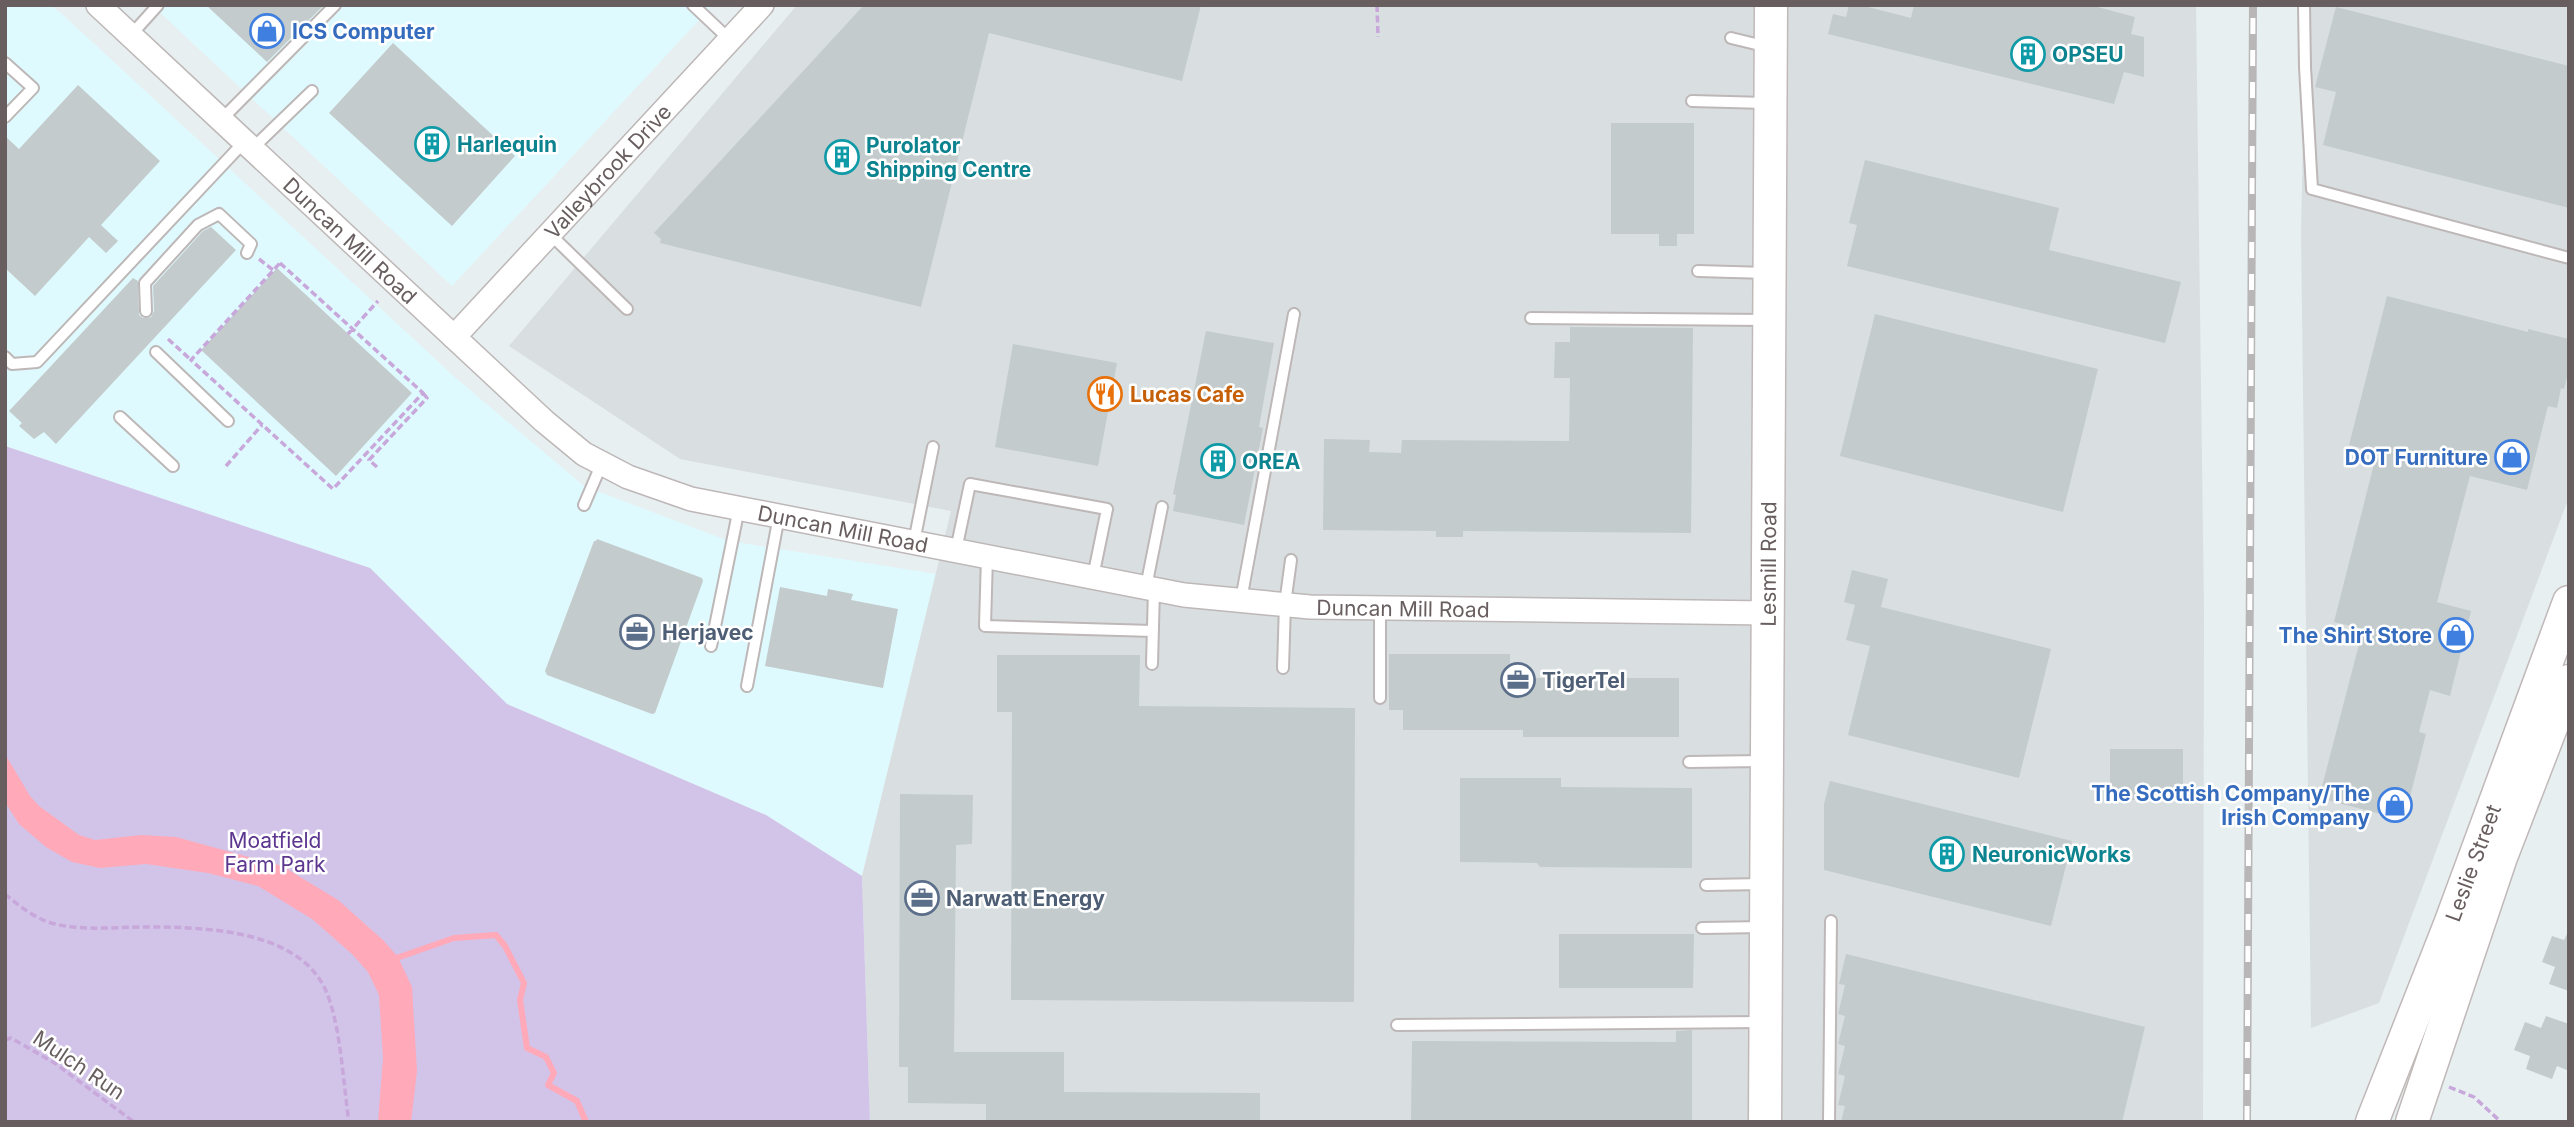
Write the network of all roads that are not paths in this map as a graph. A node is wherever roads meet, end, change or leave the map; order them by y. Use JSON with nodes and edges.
{"nodes":[{"id":1,"x":99,"y":5,"type":"edge"},
{"id":2,"x":158,"y":5,"type":"edge"},
{"id":3,"x":335,"y":5,"type":"edge"},
{"id":4,"x":693,"y":5,"type":"edge"},
{"id":5,"x":762,"y":5,"type":"edge"},
{"id":6,"x":1771,"y":5,"type":"edge"},
{"id":7,"x":2304,"y":5,"type":"edge"},
{"id":8,"x":131,"y":35,"type":"junction"},
{"id":9,"x":1731,"y":38,"type":"dead end"},
{"id":10,"x":730,"y":40,"type":"junction"},
{"id":11,"x":1771,"y":48,"type":"junction"},
{"id":12,"x":5,"y":63,"type":"edge"},
{"id":13,"x":312,"y":91,"type":"dead end"},
{"id":14,"x":1692,"y":101,"type":"dead end"},
{"id":15,"x":1770,"y":103,"type":"junction"},
{"id":16,"x":5,"y":117,"type":"edge"},
{"id":17,"x":222,"y":119,"type":"junction"},
{"id":18,"x":249,"y":145,"type":"junction"},
{"id":19,"x":550,"y":234,"type":"junction"},
{"id":20,"x":247,"y":253,"type":"dead end"},
{"id":21,"x":2569,"y":258,"type":"edge"},
{"id":22,"x":1698,"y":271,"type":"dead end"},
{"id":23,"x":1769,"y":273,"type":"junction"},
{"id":24,"x":627,"y":309,"type":"dead end"},
{"id":25,"x":146,"y":311,"type":"dead end"},
{"id":26,"x":1294,"y":314,"type":"dead end"},
{"id":27,"x":1531,"y":318,"type":"dead end"},
{"id":28,"x":1769,"y":320,"type":"junction"},
{"id":29,"x":454,"y":337,"type":"junction"},
{"id":30,"x":156,"y":352,"type":"dead end"},
{"id":31,"x":5,"y":357,"type":"edge"},
{"id":32,"x":120,"y":417,"type":"dead end"},
{"id":33,"x":228,"y":421,"type":"dead end"},
{"id":34,"x":933,"y":447,"type":"dead end"},
{"id":35,"x":602,"y":463,"type":"junction"},
{"id":36,"x":173,"y":466,"type":"dead end"},
{"id":37,"x":584,"y":505,"type":"dead end"},
{"id":38,"x":1161,"y":506,"type":"dead end"},
{"id":39,"x":739,"y":508,"type":"junction"},
{"id":40,"x":779,"y":516,"type":"junction"},
{"id":41,"x":914,"y":542,"type":"junction"},
{"id":42,"x":956,"y":550,"type":"junction"},
{"id":43,"x":987,"y":556,"type":"junction"},
{"id":44,"x":1291,"y":560,"type":"dead end"},
{"id":45,"x":1093,"y":577,"type":"junction"},
{"id":46,"x":1150,"y":588,"type":"junction"},
{"id":47,"x":1241,"y":600,"type":"junction"},
{"id":48,"x":2569,"y":602,"type":"edge"},
{"id":49,"x":1285,"y":604,"type":"junction"},
{"id":50,"x":1380,"y":608,"type":"junction"},
{"id":51,"x":1768,"y":613,"type":"junction"},
{"id":52,"x":1153,"y":631,"type":"junction"},
{"id":53,"x":710,"y":646,"type":"dead end"},
{"id":54,"x":1152,"y":664,"type":"dead end"},
{"id":55,"x":1283,"y":668,"type":"dead end"},
{"id":56,"x":2569,"y":681,"type":"edge"},
{"id":57,"x":747,"y":685,"type":"dead end"},
{"id":58,"x":1380,"y":698,"type":"dead end"},
{"id":59,"x":1767,"y":761,"type":"junction"},
{"id":60,"x":1689,"y":762,"type":"dead end"},
{"id":61,"x":1766,"y":884,"type":"junction"},
{"id":62,"x":1706,"y":885,"type":"dead end"},
{"id":63,"x":1831,"y":921,"type":"dead end"},
{"id":64,"x":1766,"y":927,"type":"junction"},
{"id":65,"x":1702,"y":928,"type":"dead end"},
{"id":66,"x":1766,"y":1022,"type":"junction"},
{"id":67,"x":1397,"y":1025,"type":"dead end"},
{"id":68,"x":1765,"y":1122,"type":"edge"},
{"id":69,"x":1829,"y":1122,"type":"edge"},
{"id":70,"x":2371,"y":1122,"type":"edge"},
{"id":71,"x":2412,"y":1122,"type":"edge"}],
"edges":[{"from":1,"to":8,"type":"street","name":"Duncan Mill Road"},
{"from":2,"to":8,"type":"lane"},
{"from":3,"to":17,"type":"lane"},
{"from":4,"to":10,"type":"lane"},
{"from":5,"to":10,"type":"street","name":"Valleybrook Drive"},
{"from":6,"to":11,"type":"street","name":"Lesmill Road"},
{"from":7,"to":21,"type":"lane"},
{"from":8,"to":17,"type":"street","name":"Duncan Mill Road"},
{"from":9,"to":11,"type":"lane"},
{"from":10,"to":19,"type":"street","name":"Valleybrook Drive"},
{"from":11,"to":15,"type":"street","name":"Lesmill Road"},
{"from":12,"to":16,"type":"lane"},
{"from":13,"to":18,"type":"lane"},
{"from":14,"to":15,"type":"lane"},
{"from":15,"to":23,"type":"street","name":"Lesmill Road"},
{"from":17,"to":18,"type":"street","name":"Duncan Mill Road"},
{"from":18,"to":29,"type":"street","name":"Duncan Mill Road"},
{"from":18,"to":31,"type":"lane"},
{"from":19,"to":24,"type":"lane"},
{"from":19,"to":29,"type":"street","name":"Valleybrook Drive"},
{"from":20,"to":25,"type":"lane"},
{"from":22,"to":23,"type":"lane"},
{"from":23,"to":28,"type":"street","name":"Lesmill Road"},
{"from":26,"to":47,"type":"lane"},
{"from":27,"to":28,"type":"lane"},
{"from":28,"to":51,"type":"street","name":"Lesmill Road"},
{"from":29,"to":35,"type":"street","name":"Duncan Mill Road"},
{"from":30,"to":33,"type":"lane"},
{"from":32,"to":36,"type":"lane"},
{"from":34,"to":41,"type":"lane"},
{"from":35,"to":37,"type":"lane"},
{"from":35,"to":39,"type":"street","name":"Duncan Mill Road"},
{"from":38,"to":46,"type":"lane"},
{"from":39,"to":40,"type":"street","name":"Duncan Mill Road"},
{"from":39,"to":53,"type":"lane"},
{"from":40,"to":41,"type":"street","name":"Duncan Mill Road"},
{"from":40,"to":57,"type":"lane"},
{"from":41,"to":42,"type":"street","name":"Duncan Mill Road"},
{"from":42,"to":43,"type":"street","name":"Duncan Mill Road"},
{"from":42,"to":45,"type":"lane"},
{"from":43,"to":45,"type":"street","name":"Duncan Mill Road"},
{"from":43,"to":52,"type":"lane"},
{"from":44,"to":49,"type":"lane"},
{"from":45,"to":46,"type":"street","name":"Duncan Mill Road"},
{"from":46,"to":47,"type":"street","name":"Duncan Mill Road"},
{"from":46,"to":52,"type":"lane"},
{"from":47,"to":49,"type":"street","name":"Duncan Mill Road"},
{"from":48,"to":70,"type":"street","name":"Leslie Street"},
{"from":49,"to":50,"type":"street","name":"Duncan Mill Road"},
{"from":49,"to":55,"type":"lane"},
{"from":50,"to":51,"type":"street","name":"Duncan Mill Road"},
{"from":50,"to":58,"type":"lane"},
{"from":51,"to":59,"type":"street","name":"Lesmill Road"},
{"from":52,"to":54,"type":"lane"},
{"from":56,"to":71,"type":"street","name":"Leslie Street"},
{"from":59,"to":60,"type":"lane"},
{"from":59,"to":61,"type":"street","name":"Lesmill Road"},
{"from":61,"to":62,"type":"lane"},
{"from":61,"to":64,"type":"street","name":"Lesmill Road"},
{"from":63,"to":69,"type":"lane"},
{"from":64,"to":65,"type":"lane"},
{"from":64,"to":66,"type":"street","name":"Lesmill Road"},
{"from":66,"to":67,"type":"lane"},
{"from":66,"to":68,"type":"street","name":"Lesmill Road"}]}
